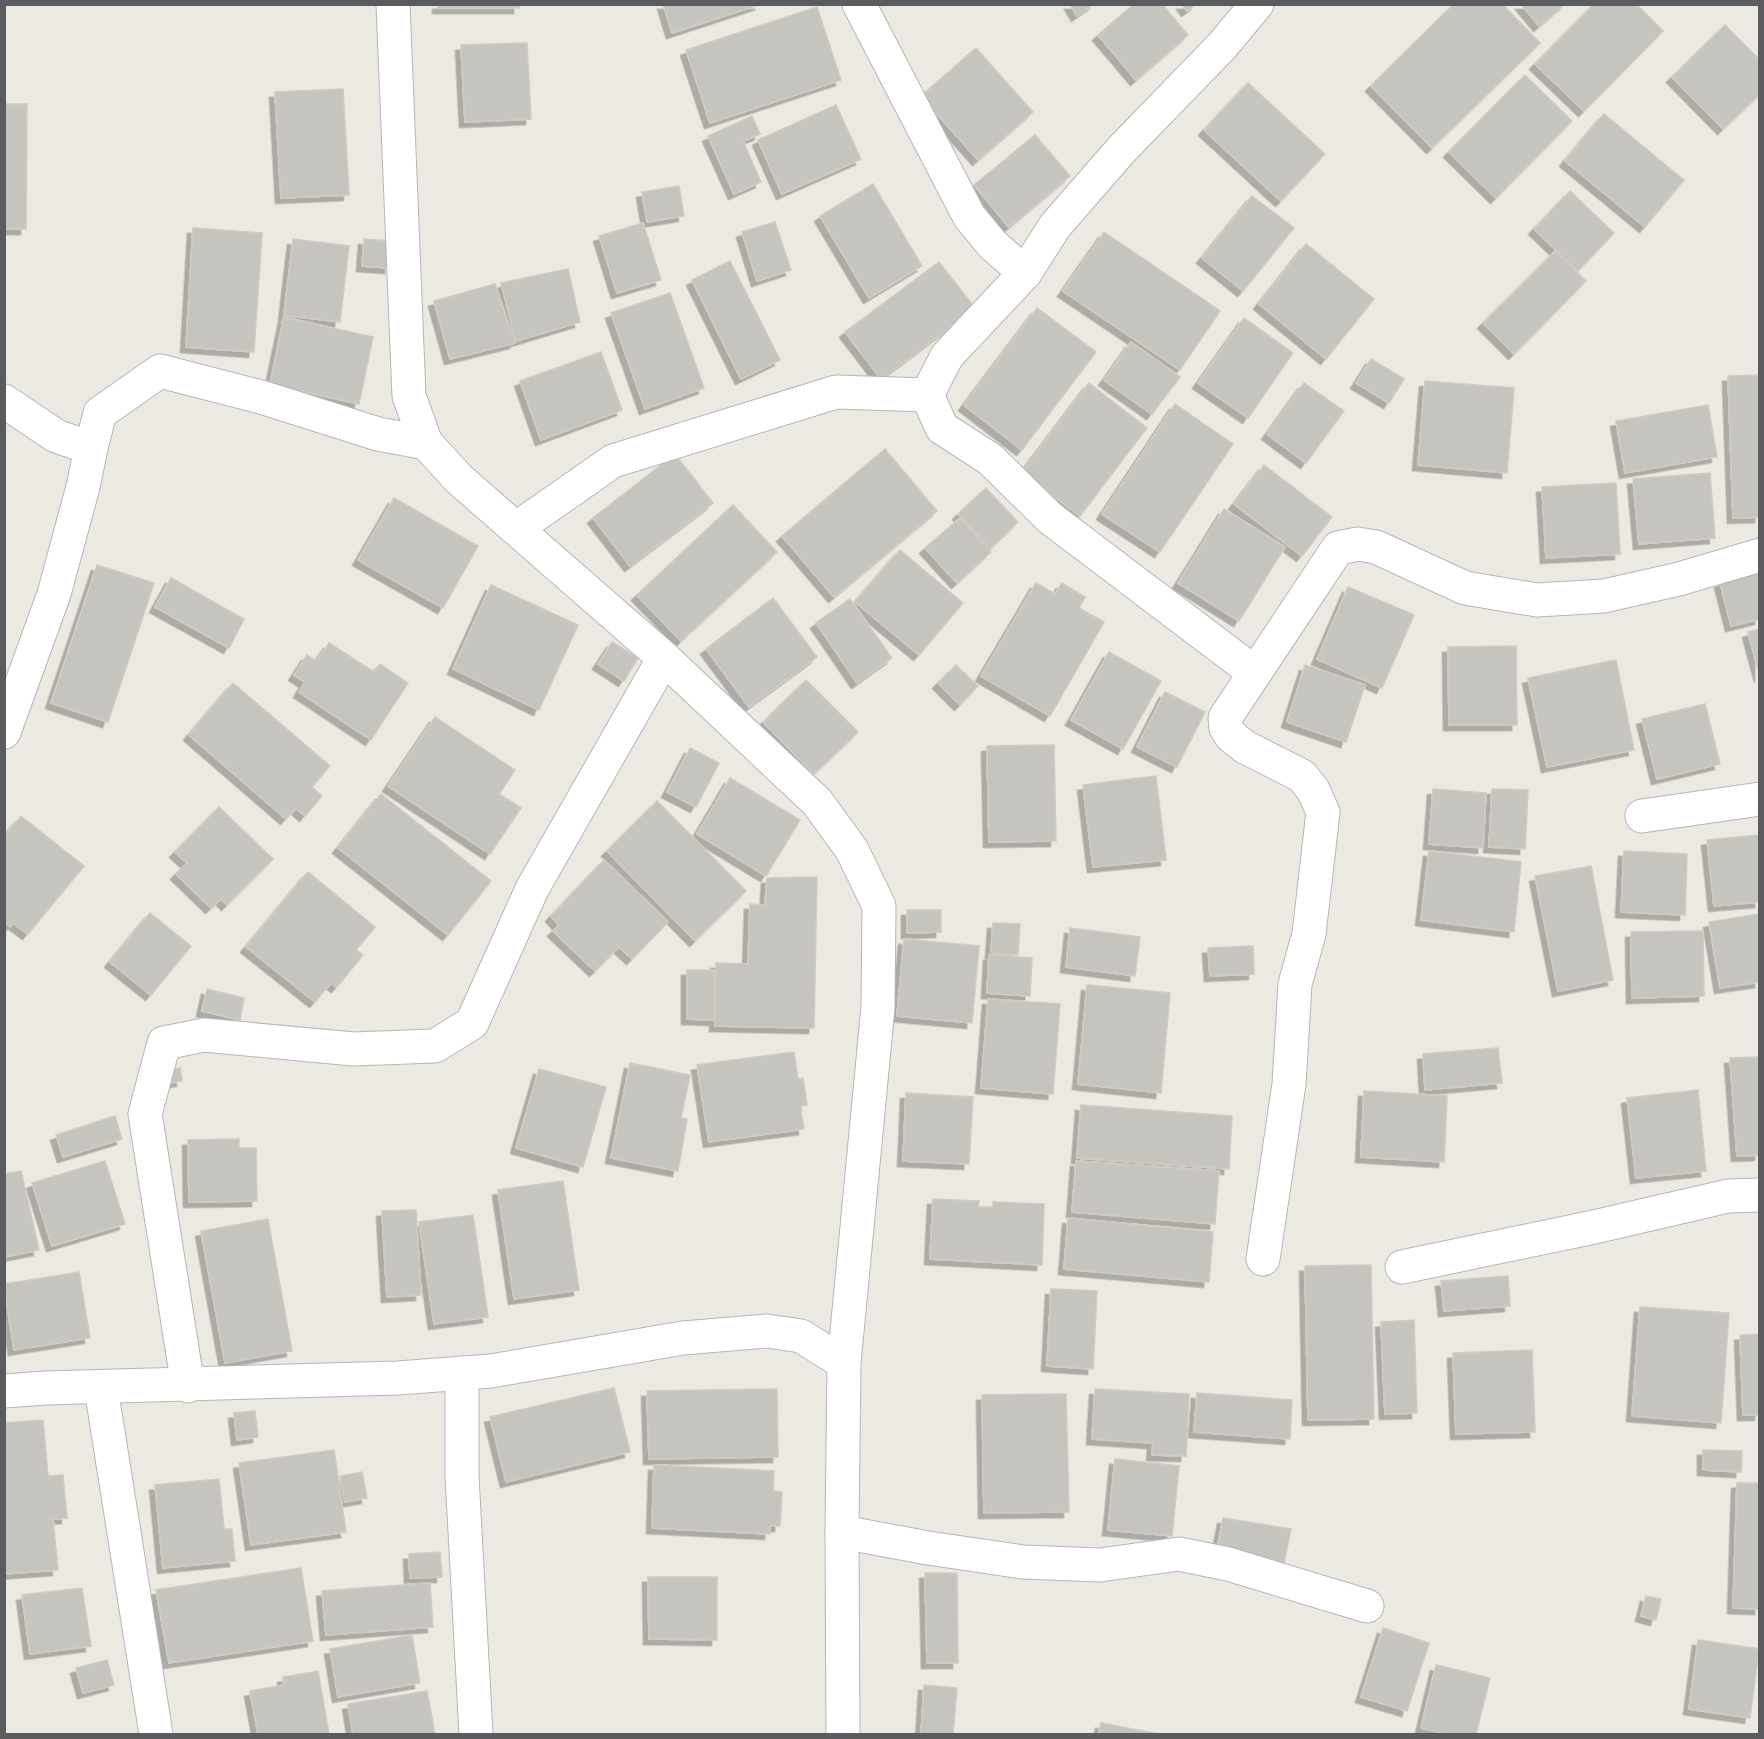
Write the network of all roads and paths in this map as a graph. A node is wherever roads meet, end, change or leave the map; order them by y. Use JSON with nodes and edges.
{"nodes":[{"id":1,"x":393,"y":4,"type":"edge"},
{"id":2,"x":859,"y":4,"type":"edge"},
{"id":3,"x":1257,"y":4,"type":"edge"},
{"id":4,"x":1025,"y":273,"type":"junction"},
{"id":5,"x":927,"y":395,"type":"junction"},
{"id":6,"x":4,"y":400,"type":"edge"},
{"id":7,"x":426,"y":443,"type":"junction"},
{"id":8,"x":91,"y":448,"type":"junction"},
{"id":9,"x":517,"y":528,"type":"junction"},
{"id":10,"x":1760,"y":555,"type":"edge"},
{"id":11,"x":664,"y":658,"type":"junction"},
{"id":12,"x":1255,"y":673,"type":"junction"},
{"id":13,"x":4,"y":732,"type":"edge"},
{"id":14,"x":1760,"y":799,"type":"edge"},
{"id":15,"x":1642,"y":816,"type":"dead end"},
{"id":16,"x":1760,"y":1195,"type":"edge"},
{"id":17,"x":1263,"y":1259,"type":"dead end"},
{"id":18,"x":1402,"y":1267,"type":"dead end"},
{"id":19,"x":844,"y":1363,"type":"junction"},
{"id":20,"x":462,"y":1373,"type":"junction"},
{"id":21,"x":188,"y":1386,"type":"junction"},
{"id":22,"x":101,"y":1388,"type":"junction"},
{"id":23,"x":4,"y":1392,"type":"edge"},
{"id":24,"x":842,"y":1532,"type":"junction"},
{"id":25,"x":1367,"y":1606,"type":"dead end"},
{"id":26,"x":156,"y":1734,"type":"edge"},
{"id":27,"x":476,"y":1734,"type":"edge"},
{"id":28,"x":843,"y":1734,"type":"edge"}],
"edges":[{"from":1,"to":7,"type":"street"},
{"from":2,"to":4,"type":"street"},
{"from":3,"to":4,"type":"street"},
{"from":4,"to":5,"type":"street"},
{"from":5,"to":9,"type":"street"},
{"from":5,"to":12,"type":"street"},
{"from":6,"to":8,"type":"street"},
{"from":7,"to":8,"type":"street"},
{"from":7,"to":9,"type":"street"},
{"from":8,"to":13,"type":"street"},
{"from":9,"to":11,"type":"street"},
{"from":10,"to":12,"type":"street"},
{"from":11,"to":19,"type":"street"},
{"from":11,"to":21,"type":"street"},
{"from":12,"to":17,"type":"street"},
{"from":14,"to":15,"type":"street"},
{"from":16,"to":18,"type":"street"},
{"from":19,"to":20,"type":"street"},
{"from":19,"to":24,"type":"street"},
{"from":20,"to":21,"type":"street"},
{"from":20,"to":27,"type":"street"},
{"from":21,"to":22,"type":"street"},
{"from":22,"to":23,"type":"street"},
{"from":22,"to":26,"type":"street"},
{"from":24,"to":25,"type":"street"},
{"from":24,"to":28,"type":"street"}]}
